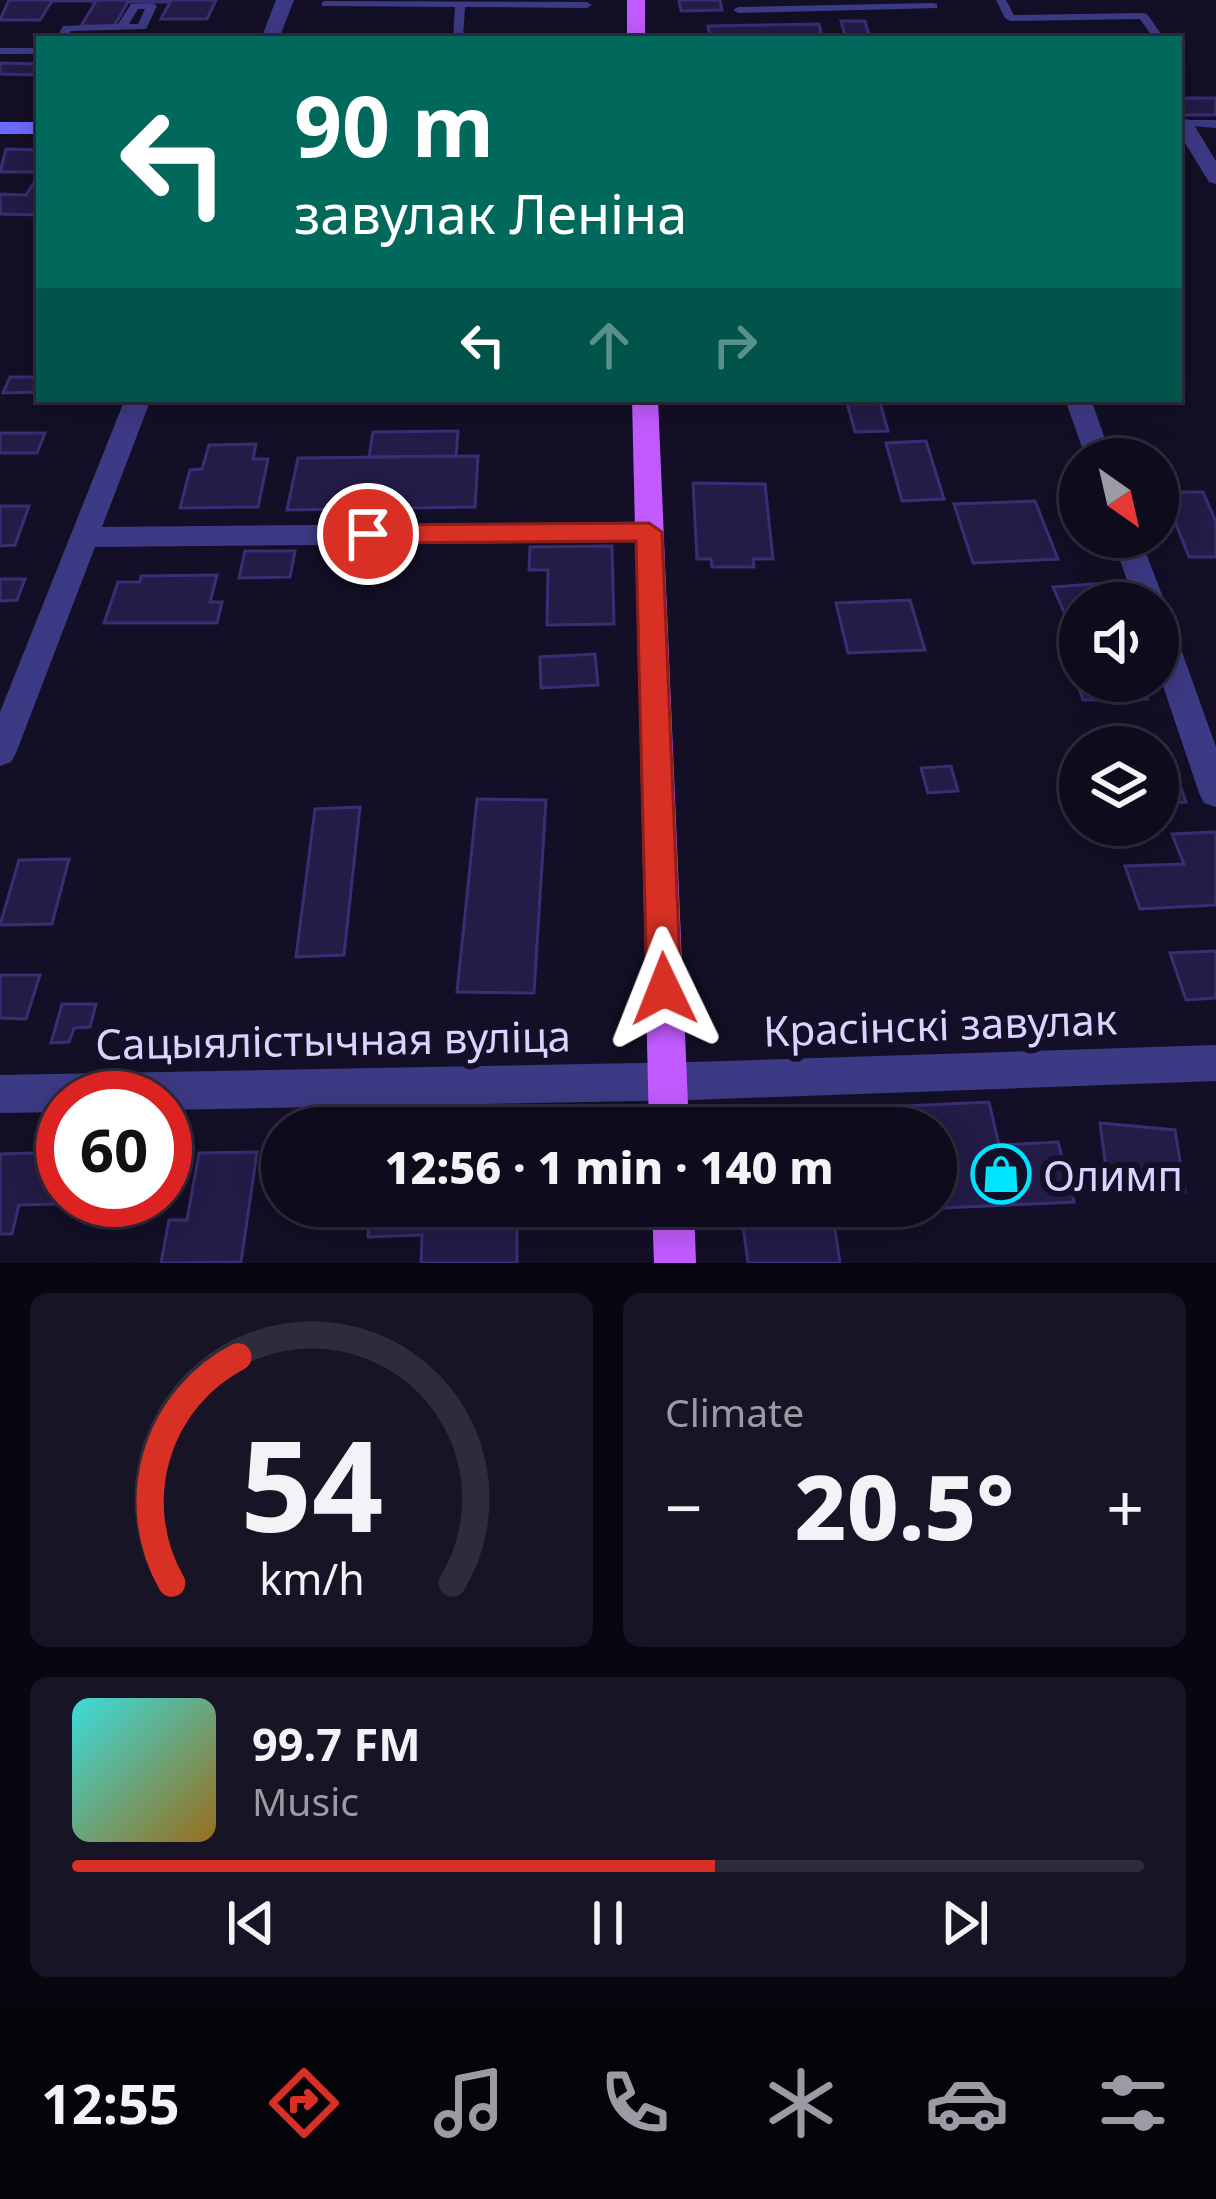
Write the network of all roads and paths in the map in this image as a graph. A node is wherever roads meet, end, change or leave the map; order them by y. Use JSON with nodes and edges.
{"nodes":[{"id":1,"x":285,"y":0,"type":"edge"},
{"id":2,"x":636,"y":0,"type":"edge"},
{"id":3,"x":1000,"y":0,"type":"edge"},
{"id":4,"x":326,"y":4,"type":"dead end"},
{"id":5,"x":460,"y":4,"type":"junction"},
{"id":6,"x":828,"y":4,"type":"edge"},
{"id":7,"x":586,"y":5,"type":"dead end"},
{"id":8,"x":933,"y":6,"type":"dead end"},
{"id":9,"x":738,"y":10,"type":"dead end"},
{"id":10,"x":122,"y":27,"type":"dead end"},
{"id":11,"x":63,"y":36,"type":"edge"},
{"id":12,"x":271,"y":36,"type":"edge"},
{"id":13,"x":458,"y":36,"type":"edge"},
{"id":14,"x":636,"y":36,"type":"edge"},
{"id":15,"x":1158,"y":36,"type":"edge"},
{"id":16,"x":0,"y":51,"type":"edge"},
{"id":17,"x":36,"y":51,"type":"edge"},
{"id":18,"x":1182,"y":124,"type":"edge"},
{"id":19,"x":1216,"y":124,"type":"edge"},
{"id":20,"x":1182,"y":126,"type":"edge"},
{"id":21,"x":0,"y":128,"type":"edge"},
{"id":22,"x":36,"y":128,"type":"edge"},
{"id":23,"x":1216,"y":178,"type":"edge"},
{"id":24,"x":136,"y":402,"type":"edge"},
{"id":25,"x":645,"y":402,"type":"edge"},
{"id":26,"x":1079,"y":402,"type":"edge"},
{"id":27,"x":1092,"y":438,"type":"edge"},
{"id":28,"x":649,"y":532,"type":"junction"},
{"id":29,"x":88,"y":537,"type":"junction"},
{"id":30,"x":1179,"y":687,"type":"edge"},
{"id":31,"x":0,"y":753,"type":"edge"},
{"id":32,"x":1216,"y":793,"type":"edge"},
{"id":33,"x":1216,"y":1063,"type":"edge"},
{"id":34,"x":667,"y":1081,"type":"junction"},
{"id":35,"x":0,"y":1094,"type":"edge"},
{"id":36,"x":668,"y":1107,"type":"edge"},
{"id":37,"x":674,"y":1227,"type":"edge"},
{"id":38,"x":675,"y":1263,"type":"edge"}],
"edges":[{"from":1,"to":12,"type":"street"},
{"from":2,"to":14,"type":"main road"},
{"from":3,"to":15,"type":"lane"},
{"from":4,"to":5,"type":"lane"},
{"from":5,"to":7,"type":"lane"},
{"from":5,"to":13,"type":"lane"},
{"from":6,"to":8,"type":"lane"},
{"from":6,"to":9,"type":"lane"},
{"from":10,"to":11,"type":"lane"},
{"from":16,"to":17,"type":"lane"},
{"from":18,"to":19,"type":"lane"},
{"from":20,"to":23,"type":"street"},
{"from":21,"to":22,"type":"main road"},
{"from":24,"to":29,"type":"street"},
{"from":25,"to":28,"type":"main road"},
{"from":26,"to":27,"type":"street"},
{"from":28,"to":29,"type":"street"},
{"from":28,"to":34,"type":"main road"},
{"from":29,"to":31,"type":"street"},
{"from":30,"to":32,"type":"street"},
{"from":33,"to":34,"type":"street","name":"Красінскі завулак"},
{"from":34,"to":35,"type":"street","name":"Сацыялістычная вуліца"},
{"from":34,"to":36,"type":"main road"},
{"from":37,"to":38,"type":"main road"}]}
